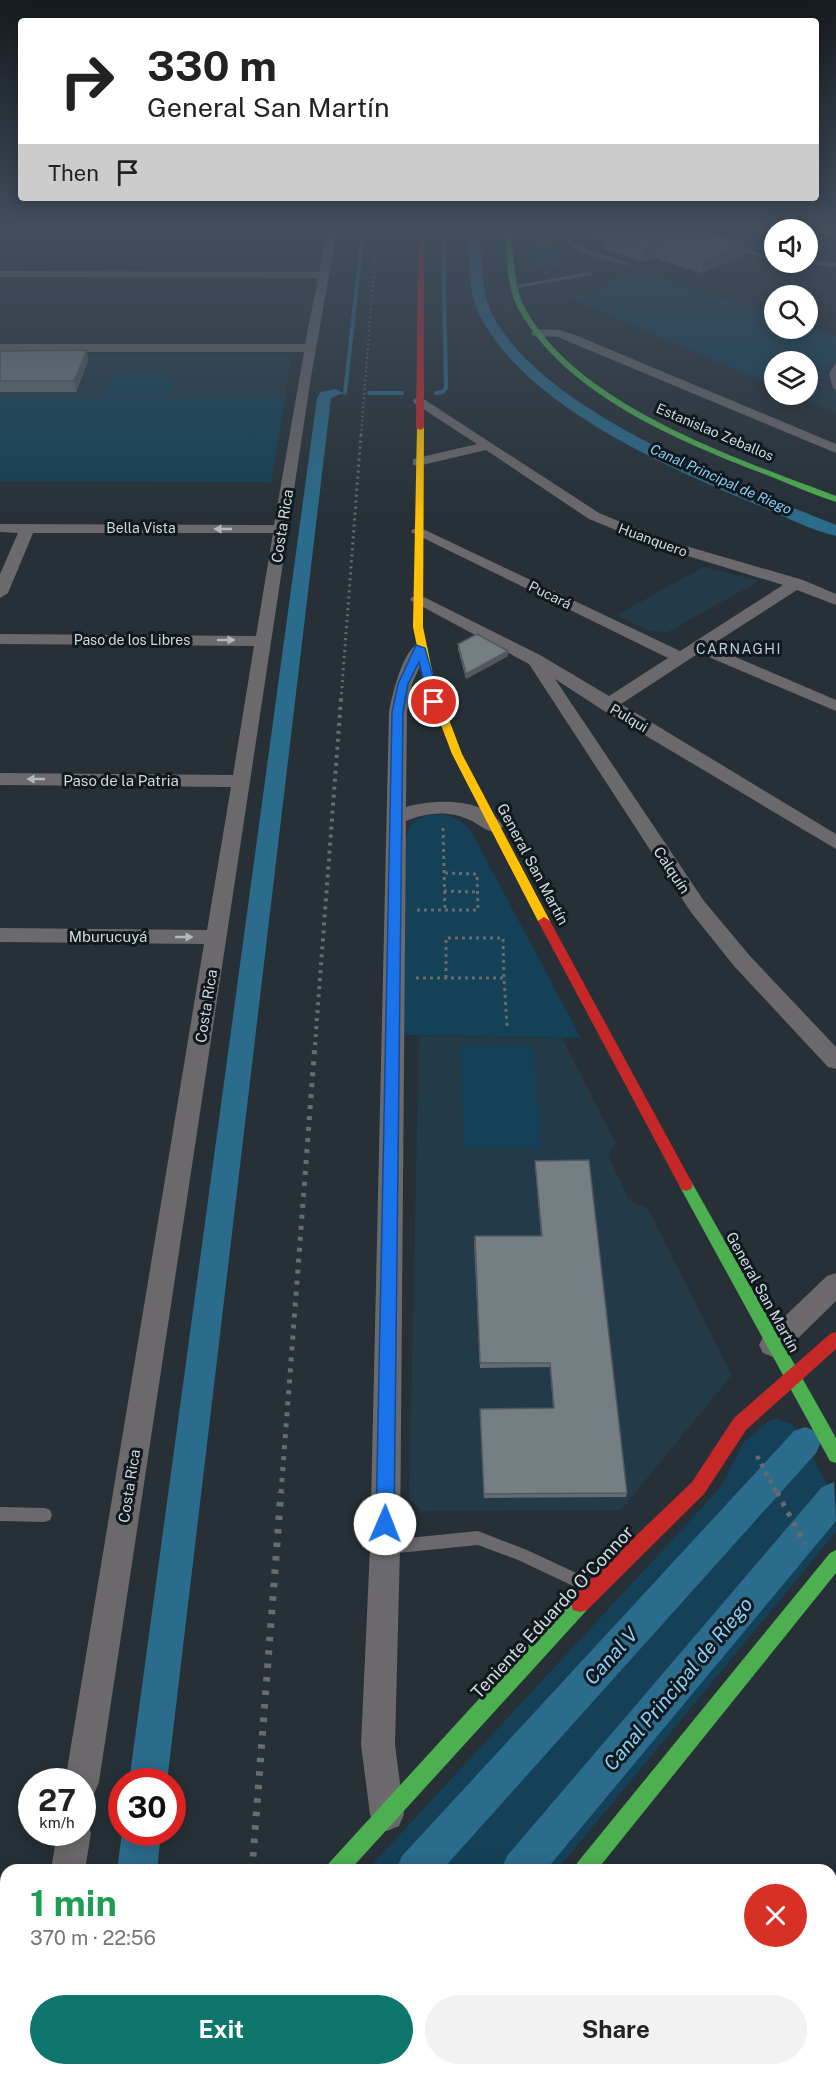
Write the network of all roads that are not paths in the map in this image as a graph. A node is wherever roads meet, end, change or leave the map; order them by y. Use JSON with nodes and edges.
{"nodes":[{"id":1,"x":315,"y":327,"type":"edge"},
{"id":2,"x":420,"y":327,"type":"edge"},
{"id":3,"x":533,"y":327,"type":"edge"},
{"id":4,"x":537,"y":333,"type":"junction"},
{"id":5,"x":0,"y":348,"type":"edge"},
{"id":6,"x":312,"y":348,"type":"junction"},
{"id":7,"x":836,"y":366,"type":"edge"},
{"id":8,"x":836,"y":388,"type":"edge"},
{"id":9,"x":419,"y":400,"type":"junction"},
{"id":10,"x":486,"y":446,"type":"junction"},
{"id":11,"x":836,"y":449,"type":"edge"},
{"id":12,"x":418,"y":462,"type":"junction"},
{"id":13,"x":836,"y":499,"type":"edge"},
{"id":14,"x":0,"y":528,"type":"edge"},
{"id":15,"x":27,"y":528,"type":"junction"},
{"id":16,"x":281,"y":529,"type":"junction"},
{"id":17,"x":418,"y":532,"type":"junction"},
{"id":18,"x":797,"y":583,"type":"junction"},
{"id":19,"x":0,"y":593,"type":"edge"},
{"id":20,"x":418,"y":600,"type":"junction"},
{"id":21,"x":836,"y":600,"type":"edge"},
{"id":22,"x":0,"y":639,"type":"edge"},
{"id":23,"x":263,"y":641,"type":"junction"},
{"id":24,"x":698,"y":647,"type":"junction"},
{"id":25,"x":420,"y":648,"type":"junction"},
{"id":26,"x":681,"y":658,"type":"junction"},
{"id":27,"x":534,"y":659,"type":"junction"},
{"id":28,"x":608,"y":705,"type":"junction"},
{"id":29,"x":836,"y":706,"type":"edge"},
{"id":30,"x":0,"y":779,"type":"edge"},
{"id":31,"x":241,"y":781,"type":"junction"},
{"id":32,"x":396,"y":818,"type":"junction"},
{"id":33,"x":493,"y":826,"type":"junction"},
{"id":34,"x":836,"y":843,"type":"edge"},
{"id":35,"x":0,"y":935,"type":"edge"},
{"id":36,"x":217,"y":937,"type":"junction"},
{"id":37,"x":836,"y":1061,"type":"edge"},
{"id":38,"x":836,"y":1284,"type":"edge"},
{"id":39,"x":836,"y":1339,"type":"edge"},
{"id":40,"x":773,"y":1345,"type":"junction"},
{"id":41,"x":792,"y":1379,"type":"junction"},
{"id":42,"x":836,"y":1455,"type":"edge"},
{"id":43,"x":0,"y":1514,"type":"edge"},
{"id":44,"x":45,"y":1515,"type":"dead end"},
{"id":45,"x":385,"y":1548,"type":"junction"},
{"id":46,"x":836,"y":1559,"type":"edge"},
{"id":47,"x":593,"y":1588,"type":"junction"},
{"id":48,"x":827,"y":1597,"type":"dead end"},
{"id":49,"x":796,"y":1609,"type":"junction"},
{"id":50,"x":84,"y":1768,"type":"edge"},
{"id":51,"x":387,"y":1817,"type":"junction"},
{"id":52,"x":72,"y":1846,"type":"edge"},
{"id":53,"x":69,"y":1864,"type":"edge"},
{"id":54,"x":342,"y":1864,"type":"edge"},
{"id":55,"x":589,"y":1864,"type":"edge"}],
"edges":[{"from":1,"to":6,"type":"street","name":"Costa Rica"},
{"from":2,"to":9,"type":"main road","name":"General San Martín"},
{"from":3,"to":4,"type":"main road","name":"Estanislao Zeballos"},
{"from":4,"to":11,"type":"street"},
{"from":4,"to":13,"type":"main road","name":"Estanislao Zeballos"},
{"from":5,"to":6,"type":"street"},
{"from":6,"to":16,"type":"street","name":"Costa Rica"},
{"from":7,"to":8,"type":"lane"},
{"from":9,"to":10,"type":"street","name":"Huanquero"},
{"from":9,"to":12,"type":"main road","name":"General San Martín"},
{"from":10,"to":12,"type":"street"},
{"from":10,"to":18,"type":"street","name":"Huanquero"},
{"from":12,"to":17,"type":"main road","name":"General San Martín"},
{"from":14,"to":15,"type":"street","name":"Bella Vista"},
{"from":16,"to":15,"type":"street","name":"Bella Vista","one_way":true},
{"from":15,"to":19,"type":"street"},
{"from":16,"to":23,"type":"street","name":"Costa Rica"},
{"from":17,"to":20,"type":"main road","name":"General San Martín"},
{"from":17,"to":26,"type":"street","name":"Pucará"},
{"from":18,"to":21,"type":"street","name":"Huanquero"},
{"from":18,"to":24,"type":"street"},
{"from":20,"to":25,"type":"main road","name":"General San Martín"},
{"from":20,"to":27,"type":"street","name":"Pulqui"},
{"from":22,"to":23,"type":"street","name":"Paso de los Libres","one_way":true},
{"from":23,"to":31,"type":"street","name":"Costa Rica"},
{"from":24,"to":26,"type":"street"},
{"from":24,"to":29,"type":"street"},
{"from":25,"to":32,"type":"street"},
{"from":25,"to":33,"type":"main road","name":"General San Martín"},
{"from":26,"to":28,"type":"street"},
{"from":27,"to":28,"type":"street","name":"Pulqui"},
{"from":27,"to":37,"type":"street","name":"Calquín"},
{"from":28,"to":34,"type":"street","name":"Pulqui"},
{"from":31,"to":30,"type":"street","name":"Paso de la Patria","one_way":true},
{"from":31,"to":36,"type":"street","name":"Costa Rica"},
{"from":32,"to":33,"type":"street"},
{"from":32,"to":45,"type":"street"},
{"from":33,"to":40,"type":"main road","name":"General San Martín"},
{"from":35,"to":36,"type":"street","name":"Mburucuyá","one_way":true},
{"from":36,"to":50,"type":"street","name":"Costa Rica"},
{"from":38,"to":40,"type":"street"},
{"from":39,"to":41,"type":"main road","name":"Teniente Eduardo O'Connor"},
{"from":40,"to":41,"type":"main road","name":"General San Martín"},
{"from":41,"to":42,"type":"main road","name":"General San Martín"},
{"from":41,"to":47,"type":"main road","name":"Teniente Eduardo O'Connor"},
{"from":43,"to":44,"type":"lane"},
{"from":45,"to":47,"type":"lane"},
{"from":45,"to":51,"type":"street"},
{"from":46,"to":49,"type":"main road"},
{"from":47,"to":51,"type":"main road","name":"Teniente Eduardo O'Connor"},
{"from":48,"to":49,"type":"main road"},
{"from":49,"to":55,"type":"main road"},
{"from":51,"to":54,"type":"main road","name":"Teniente Eduardo O'Connor"},
{"from":52,"to":53,"type":"street"}]}
